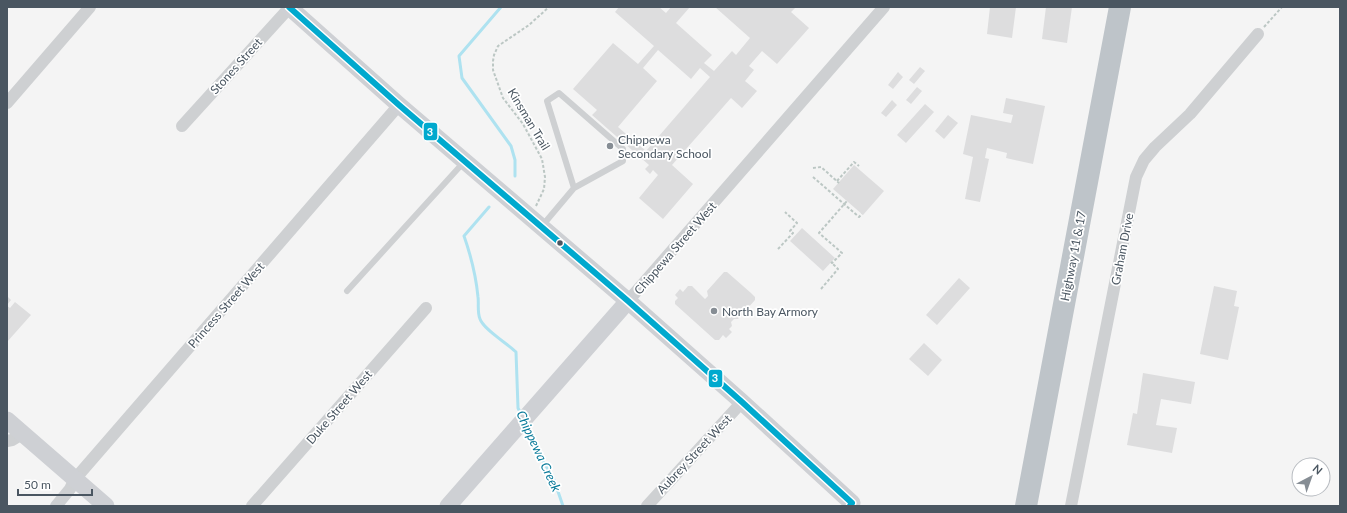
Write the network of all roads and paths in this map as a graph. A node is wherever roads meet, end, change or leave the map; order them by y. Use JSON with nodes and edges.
{"nodes":[{"id":1,"x":90,"y":7,"type":"edge"},
{"id":2,"x":289,"y":7,"type":"edge"},
{"id":3,"x":549,"y":7,"type":"edge"},
{"id":4,"x":884,"y":7,"type":"edge"},
{"id":5,"x":1120,"y":7,"type":"edge"},
{"id":6,"x":1282,"y":7,"type":"edge"},
{"id":7,"x":1258,"y":34,"type":"joint"},
{"id":8,"x":7,"y":104,"type":"edge"},
{"id":9,"x":399,"y":105,"type":"junction"},
{"id":10,"x":182,"y":126,"type":"dead end"},
{"id":11,"x":465,"y":161,"type":"junction"},
{"id":12,"x":858,"y":166,"type":"dead end"},
{"id":13,"x":813,"y":168,"type":"dead end"},
{"id":14,"x":813,"y":177,"type":"dead end"},
{"id":15,"x":574,"y":188,"type":"junction"},
{"id":16,"x":847,"y":201,"type":"dead end"},
{"id":17,"x":844,"y":204,"type":"junction"},
{"id":18,"x":785,"y":212,"type":"dead end"},
{"id":19,"x":862,"y":214,"type":"dead end"},
{"id":20,"x":529,"y":216,"type":"junction"},
{"id":21,"x":542,"y":227,"type":"junction"},
{"id":22,"x":778,"y":250,"type":"dead end"},
{"id":23,"x":821,"y":289,"type":"dead end"},
{"id":24,"x":347,"y":291,"type":"dead end"},
{"id":25,"x":628,"y":301,"type":"junction"},
{"id":26,"x":426,"y":308,"type":"dead end"},
{"id":27,"x":742,"y":402,"type":"junction"},
{"id":28,"x":7,"y":420,"type":"edge"},
{"id":29,"x":22,"y":434,"type":"junction"},
{"id":30,"x":7,"y":441,"type":"edge"},
{"id":31,"x":76,"y":479,"type":"junction"},
{"id":32,"x":851,"y":505,"type":"edge"},
{"id":33,"x":56,"y":506,"type":"edge"},
{"id":34,"x":106,"y":506,"type":"edge"},
{"id":35,"x":252,"y":506,"type":"edge"},
{"id":36,"x":448,"y":506,"type":"edge"},
{"id":37,"x":647,"y":506,"type":"edge"},
{"id":38,"x":1026,"y":506,"type":"edge"},
{"id":39,"x":1071,"y":506,"type":"edge"}],
"edges":[{"from":1,"to":8,"type":"street"},
{"from":2,"to":9,"type":"street"},
{"from":2,"to":10,"type":"street","name":"Stones Street"},
{"from":3,"to":20,"type":"path","name":"Kinsman Trail"},
{"from":4,"to":25,"type":"street","name":"Chippewa Street West"},
{"from":5,"to":38,"type":"highway","name":"Highway 11 & 17"},
{"from":6,"to":7,"type":"path"},
{"from":7,"to":39,"type":"street","name":"Graham Drive"},
{"from":9,"to":11,"type":"street"},
{"from":9,"to":31,"type":"street","name":"Princess Street West"},
{"from":11,"to":20,"type":"street"},
{"from":11,"to":24,"type":"lane"},
{"from":12,"to":13,"type":"path"},
{"from":14,"to":17,"type":"path"},
{"from":15,"to":15,"type":"lane"},
{"from":15,"to":21,"type":"lane"},
{"from":16,"to":17,"type":"path"},
{"from":17,"to":19,"type":"path"},
{"from":17,"to":23,"type":"path"},
{"from":18,"to":22,"type":"path"},
{"from":20,"to":21,"type":"street"},
{"from":21,"to":25,"type":"street"},
{"from":25,"to":27,"type":"street"},
{"from":25,"to":36,"type":"street","name":"Chippewa Street West"},
{"from":26,"to":35,"type":"street","name":"Duke Street West"},
{"from":27,"to":32,"type":"street"},
{"from":27,"to":37,"type":"street","name":"Aubrey Street West"},
{"from":28,"to":29,"type":"street"},
{"from":29,"to":30,"type":"street"},
{"from":29,"to":31,"type":"street"},
{"from":31,"to":33,"type":"street","name":"Princess Street West"},
{"from":31,"to":34,"type":"street"}]}
